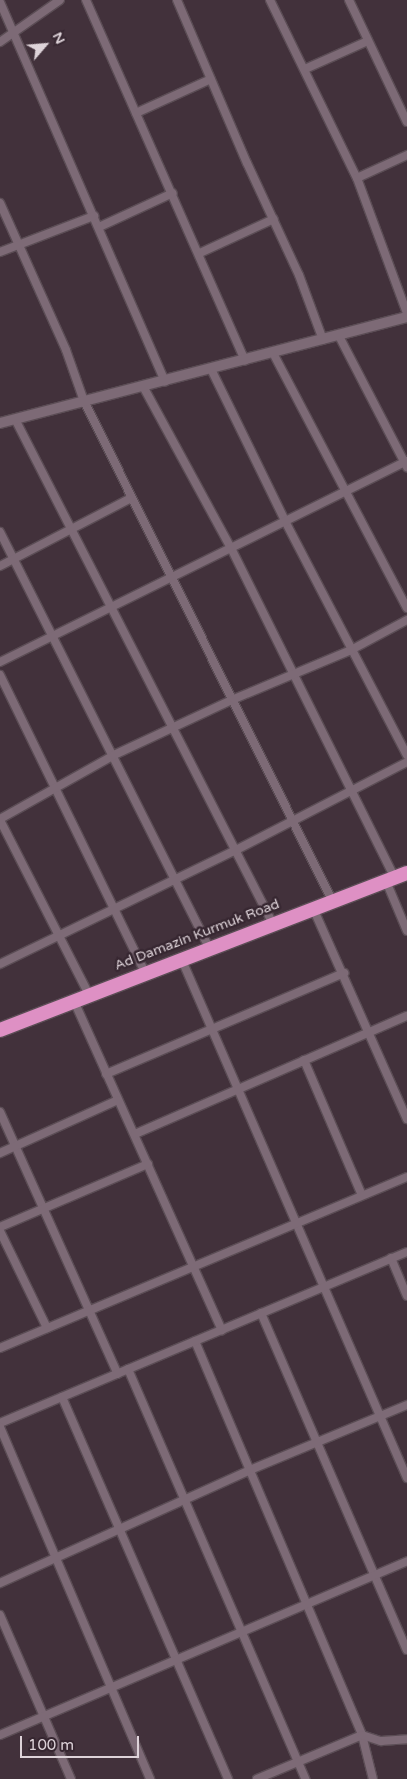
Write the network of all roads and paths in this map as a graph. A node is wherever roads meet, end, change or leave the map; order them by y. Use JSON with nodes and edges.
{"nodes":[{"id":1,"x":60,"y":0,"type":"edge"},
{"id":2,"x":86,"y":0,"type":"edge"},
{"id":3,"x":178,"y":0,"type":"edge"},
{"id":4,"x":270,"y":0,"type":"edge"},
{"id":5,"x":349,"y":0,"type":"edge"},
{"id":6,"x":0,"y":2,"type":"edge"},
{"id":7,"x":14,"y":33,"type":"junction"},
{"id":8,"x":0,"y":42,"type":"edge"},
{"id":9,"x":368,"y":42,"type":"junction"},
{"id":10,"x":305,"y":69,"type":"junction"},
{"id":11,"x":210,"y":79,"type":"junction"},
{"id":12,"x":136,"y":113,"type":"junction"},
{"id":13,"x":407,"y":122,"type":"edge"},
{"id":14,"x":407,"y":155,"type":"edge"},
{"id":15,"x":357,"y":178,"type":"junction"},
{"id":16,"x":173,"y":193,"type":"junction"},
{"id":17,"x":0,"y":203,"type":"edge"},
{"id":18,"x":94,"y":216,"type":"junction"},
{"id":19,"x":274,"y":219,"type":"junction"},
{"id":20,"x":99,"y":226,"type":"junction"},
{"id":21,"x":19,"y":246,"type":"junction"},
{"id":22,"x":0,"y":252,"type":"edge"},
{"id":23,"x":200,"y":253,"type":"junction"},
{"id":24,"x":407,"y":313,"type":"edge"},
{"id":25,"x":407,"y":317,"type":"edge"},
{"id":26,"x":339,"y":336,"type":"junction"},
{"id":27,"x":323,"y":340,"type":"junction"},
{"id":28,"x":273,"y":354,"type":"junction"},
{"id":29,"x":244,"y":361,"type":"junction"},
{"id":30,"x":212,"y":371,"type":"junction"},
{"id":31,"x":165,"y":382,"type":"junction"},
{"id":32,"x":144,"y":388,"type":"junction"},
{"id":33,"x":84,"y":401,"type":"junction"},
{"id":34,"x":16,"y":419,"type":"junction"},
{"id":35,"x":0,"y":423,"type":"edge"},
{"id":36,"x":406,"y":464,"type":"edge"},
{"id":37,"x":345,"y":491,"type":"junction"},
{"id":38,"x":131,"y":498,"type":"junction"},
{"id":39,"x":285,"y":521,"type":"junction"},
{"id":40,"x":73,"y":529,"type":"junction"},
{"id":41,"x":0,"y":532,"type":"edge"},
{"id":42,"x":231,"y":548,"type":"junction"},
{"id":43,"x":14,"y":558,"type":"junction"},
{"id":44,"x":0,"y":566,"type":"edge"},
{"id":45,"x":171,"y":578,"type":"junction"},
{"id":46,"x":111,"y":607,"type":"junction"},
{"id":47,"x":407,"y":608,"type":"edge"},
{"id":48,"x":407,"y":620,"type":"edge"},
{"id":49,"x":54,"y":636,"type":"junction"},
{"id":50,"x":351,"y":650,"type":"junction"},
{"id":51,"x":0,"y":662,"type":"edge"},
{"id":52,"x":293,"y":674,"type":"junction"},
{"id":53,"x":0,"y":675,"type":"edge"},
{"id":54,"x":234,"y":699,"type":"junction"},
{"id":55,"x":174,"y":726,"type":"junction"},
{"id":56,"x":114,"y":755,"type":"junction"},
{"id":57,"x":407,"y":755,"type":"edge"},
{"id":58,"x":407,"y":762,"type":"edge"},
{"id":59,"x":55,"y":788,"type":"junction"},
{"id":60,"x":352,"y":792,"type":"junction"},
{"id":61,"x":0,"y":820,"type":"edge"},
{"id":62,"x":294,"y":822,"type":"junction"},
{"id":63,"x":234,"y":851,"type":"junction"},
{"id":64,"x":395,"y":877,"type":"edge"},
{"id":65,"x":176,"y":879,"type":"junction"},
{"id":66,"x":332,"y":900,"type":"junction"},
{"id":67,"x":313,"y":908,"type":"junction"},
{"id":68,"x":114,"y":909,"type":"junction"},
{"id":69,"x":273,"y":924,"type":"junction"},
{"id":70,"x":407,"y":931,"type":"edge"},
{"id":71,"x":59,"y":935,"type":"junction"},
{"id":72,"x":209,"y":948,"type":"junction"},
{"id":73,"x":181,"y":958,"type":"junction"},
{"id":74,"x":0,"y":964,"type":"edge"},
{"id":75,"x":144,"y":972,"type":"junction"},
{"id":76,"x":344,"y":973,"type":"junction"},
{"id":77,"x":89,"y":995,"type":"junction"},
{"id":78,"x":74,"y":1001,"type":"junction"},
{"id":79,"x":407,"y":1016,"type":"edge"},
{"id":80,"x":214,"y":1028,"type":"junction"},
{"id":81,"x":0,"y":1030,"type":"edge"},
{"id":82,"x":369,"y":1032,"type":"junction"},
{"id":83,"x":304,"y":1060,"type":"junction"},
{"id":84,"x":106,"y":1074,"type":"junction"},
{"id":85,"x":239,"y":1088,"type":"junction"},
{"id":86,"x":118,"y":1100,"type":"junction"},
{"id":87,"x":0,"y":1112,"type":"edge"},
{"id":88,"x":407,"y":1119,"type":"edge"},
{"id":89,"x":134,"y":1134,"type":"junction"},
{"id":90,"x":16,"y":1146,"type":"junction"},
{"id":91,"x":0,"y":1153,"type":"edge"},
{"id":92,"x":148,"y":1164,"type":"junction"},
{"id":93,"x":407,"y":1177,"type":"edge"},
{"id":94,"x":362,"y":1195,"type":"junction"},
{"id":95,"x":44,"y":1208,"type":"junction"},
{"id":96,"x":297,"y":1221,"type":"junction"},
{"id":97,"x":0,"y":1229,"type":"edge"},
{"id":98,"x":407,"y":1252,"type":"edge"},
{"id":99,"x":391,"y":1258,"type":"junction"},
{"id":100,"x":194,"y":1265,"type":"junction"},
{"id":101,"x":324,"y":1284,"type":"junction"},
{"id":102,"x":407,"y":1296,"type":"edge"},
{"id":103,"x":89,"y":1310,"type":"junction"},
{"id":104,"x":260,"y":1313,"type":"junction"},
{"id":105,"x":47,"y":1328,"type":"junction"},
{"id":106,"x":222,"y":1330,"type":"junction"},
{"id":107,"x":195,"y":1341,"type":"junction"},
{"id":108,"x":0,"y":1348,"type":"edge"},
{"id":109,"x":128,"y":1369,"type":"junction"},
{"id":110,"x":118,"y":1374,"type":"junction"},
{"id":111,"x":62,"y":1397,"type":"junction"},
{"id":112,"x":407,"y":1405,"type":"edge"},
{"id":113,"x":380,"y":1415,"type":"junction"},
{"id":114,"x":0,"y":1423,"type":"edge"},
{"id":115,"x":0,"y":1427,"type":"edge"},
{"id":116,"x":316,"y":1442,"type":"junction"},
{"id":117,"x":250,"y":1470,"type":"junction"},
{"id":118,"x":407,"y":1478,"type":"edge"},
{"id":119,"x":185,"y":1501,"type":"junction"},
{"id":120,"x":120,"y":1530,"type":"junction"},
{"id":121,"x":56,"y":1558,"type":"junction"},
{"id":122,"x":407,"y":1561,"type":"edge"},
{"id":123,"x":372,"y":1576,"type":"junction"},
{"id":124,"x":0,"y":1583,"type":"edge"},
{"id":125,"x":308,"y":1604,"type":"junction"},
{"id":126,"x":0,"y":1615,"type":"edge"},
{"id":127,"x":242,"y":1632,"type":"junction"},
{"id":128,"x":407,"y":1650,"type":"edge"},
{"id":129,"x":176,"y":1660,"type":"junction"},
{"id":130,"x":111,"y":1688,"type":"junction"},
{"id":131,"x":43,"y":1717,"type":"junction"},
{"id":132,"x":0,"y":1735,"type":"edge"},
{"id":133,"x":362,"y":1735,"type":"junction"},
{"id":134,"x":407,"y":1739,"type":"edge"},
{"id":135,"x":298,"y":1762,"type":"junction"},
{"id":136,"x":71,"y":1779,"type":"edge"},
{"id":137,"x":150,"y":1779,"type":"edge"},
{"id":138,"x":228,"y":1779,"type":"edge"},
{"id":139,"x":257,"y":1779,"type":"edge"},
{"id":140,"x":305,"y":1779,"type":"edge"},
{"id":141,"x":373,"y":1779,"type":"edge"}],
"edges":[{"from":1,"to":7,"type":"street"},
{"from":2,"to":12,"type":"street"},
{"from":3,"to":11,"type":"street"},
{"from":4,"to":10,"type":"street"},
{"from":5,"to":9,"type":"street"},
{"from":6,"to":7,"type":"street"},
{"from":7,"to":8,"type":"street"},
{"from":7,"to":18,"type":"street"},
{"from":9,"to":10,"type":"street"},
{"from":9,"to":13,"type":"street"},
{"from":10,"to":15,"type":"street"},
{"from":11,"to":12,"type":"street"},
{"from":11,"to":19,"type":"street"},
{"from":12,"to":16,"type":"street"},
{"from":14,"to":15,"type":"street"},
{"from":15,"to":24,"type":"street"},
{"from":16,"to":20,"type":"street"},
{"from":16,"to":23,"type":"street"},
{"from":17,"to":21,"type":"street"},
{"from":18,"to":20,"type":"street"},
{"from":18,"to":21,"type":"street"},
{"from":19,"to":23,"type":"street"},
{"from":19,"to":27,"type":"street"},
{"from":20,"to":31,"type":"street"},
{"from":21,"to":22,"type":"street"},
{"from":21,"to":33,"type":"street"},
{"from":23,"to":29,"type":"street"},
{"from":25,"to":26,"type":"street"},
{"from":26,"to":27,"type":"street"},
{"from":26,"to":36,"type":"street"},
{"from":27,"to":28,"type":"street"},
{"from":28,"to":29,"type":"street"},
{"from":28,"to":37,"type":"street"},
{"from":29,"to":30,"type":"street"},
{"from":30,"to":31,"type":"street"},
{"from":30,"to":39,"type":"street"},
{"from":31,"to":32,"type":"street"},
{"from":32,"to":33,"type":"street"},
{"from":32,"to":42,"type":"street"},
{"from":33,"to":34,"type":"street"},
{"from":33,"to":38,"type":"street"},
{"from":34,"to":35,"type":"street"},
{"from":34,"to":40,"type":"street"},
{"from":36,"to":37,"type":"street"},
{"from":37,"to":39,"type":"street"},
{"from":37,"to":47,"type":"street"},
{"from":38,"to":40,"type":"street"},
{"from":38,"to":45,"type":"street"},
{"from":39,"to":42,"type":"street"},
{"from":39,"to":50,"type":"street"},
{"from":40,"to":43,"type":"street"},
{"from":40,"to":46,"type":"street"},
{"from":41,"to":43,"type":"street"},
{"from":42,"to":45,"type":"street"},
{"from":42,"to":52,"type":"street"},
{"from":43,"to":44,"type":"street"},
{"from":43,"to":49,"type":"street"},
{"from":45,"to":46,"type":"street"},
{"from":45,"to":54,"type":"street"},
{"from":46,"to":49,"type":"street"},
{"from":46,"to":55,"type":"street"},
{"from":48,"to":50,"type":"street"},
{"from":49,"to":51,"type":"street"},
{"from":49,"to":56,"type":"street"},
{"from":50,"to":52,"type":"street"},
{"from":50,"to":57,"type":"street"},
{"from":52,"to":54,"type":"street"},
{"from":52,"to":60,"type":"street"},
{"from":53,"to":59,"type":"street"},
{"from":54,"to":55,"type":"street"},
{"from":54,"to":62,"type":"street"},
{"from":55,"to":56,"type":"street"},
{"from":55,"to":63,"type":"street"},
{"from":56,"to":59,"type":"street"},
{"from":56,"to":65,"type":"street"},
{"from":58,"to":60,"type":"street"},
{"from":59,"to":61,"type":"street"},
{"from":59,"to":68,"type":"street"},
{"from":60,"to":62,"type":"street"},
{"from":60,"to":64,"type":"street"},
{"from":61,"to":71,"type":"street"},
{"from":62,"to":63,"type":"street"},
{"from":62,"to":66,"type":"street"},
{"from":63,"to":65,"type":"street"},
{"from":63,"to":69,"type":"street"},
{"from":64,"to":66,"type":"highway","name":"Ad Damazin Kurmuk Road"},
{"from":64,"to":70,"type":"street"},
{"from":65,"to":68,"type":"street"},
{"from":65,"to":72,"type":"street"},
{"from":66,"to":67,"type":"highway","name":"Ad Damazin Kurmuk Road"},
{"from":67,"to":69,"type":"highway","name":"Ad Damazin Kurmuk Road"},
{"from":67,"to":76,"type":"street"},
{"from":68,"to":71,"type":"street"},
{"from":68,"to":75,"type":"street"},
{"from":69,"to":72,"type":"highway","name":"Ad Damazin Kurmuk Road"},
{"from":71,"to":74,"type":"street"},
{"from":71,"to":77,"type":"street"},
{"from":72,"to":73,"type":"highway","name":"Ad Damazin Kurmuk Road"},
{"from":73,"to":75,"type":"highway","name":"Ad Damazin Kurmuk Road"},
{"from":73,"to":80,"type":"street"},
{"from":75,"to":77,"type":"highway","name":"Ad Damazin Kurmuk Road"},
{"from":76,"to":80,"type":"street"},
{"from":76,"to":82,"type":"street"},
{"from":77,"to":78,"type":"highway","name":"Ad Damazin Kurmuk Road"},
{"from":78,"to":81,"type":"highway","name":"Ad Damazin Kurmuk Road"},
{"from":78,"to":84,"type":"street"},
{"from":79,"to":82,"type":"street"},
{"from":80,"to":84,"type":"street"},
{"from":80,"to":85,"type":"street"},
{"from":82,"to":83,"type":"street"},
{"from":82,"to":88,"type":"street"},
{"from":83,"to":85,"type":"street"},
{"from":83,"to":94,"type":"street"},
{"from":84,"to":86,"type":"street"},
{"from":85,"to":89,"type":"street"},
{"from":85,"to":96,"type":"street"},
{"from":86,"to":89,"type":"street"},
{"from":86,"to":90,"type":"street"},
{"from":87,"to":90,"type":"street"},
{"from":89,"to":92,"type":"street"},
{"from":90,"to":91,"type":"street"},
{"from":90,"to":95,"type":"street"},
{"from":92,"to":95,"type":"street"},
{"from":92,"to":100,"type":"street"},
{"from":93,"to":94,"type":"street"},
{"from":94,"to":96,"type":"street"},
{"from":95,"to":97,"type":"street"},
{"from":95,"to":103,"type":"street"},
{"from":96,"to":100,"type":"street"},
{"from":96,"to":101,"type":"street"},
{"from":97,"to":105,"type":"street"},
{"from":98,"to":99,"type":"street"},
{"from":99,"to":101,"type":"street"},
{"from":99,"to":102,"type":"street"},
{"from":100,"to":103,"type":"street"},
{"from":100,"to":106,"type":"street"},
{"from":101,"to":104,"type":"street"},
{"from":101,"to":113,"type":"street"},
{"from":103,"to":105,"type":"street"},
{"from":103,"to":110,"type":"street"},
{"from":104,"to":106,"type":"street"},
{"from":104,"to":116,"type":"street"},
{"from":105,"to":108,"type":"street"},
{"from":106,"to":107,"type":"street"},
{"from":107,"to":109,"type":"street"},
{"from":107,"to":117,"type":"street"},
{"from":109,"to":110,"type":"street"},
{"from":109,"to":119,"type":"street"},
{"from":110,"to":111,"type":"street"},
{"from":111,"to":114,"type":"street"},
{"from":111,"to":120,"type":"street"},
{"from":112,"to":113,"type":"street"},
{"from":113,"to":116,"type":"street"},
{"from":113,"to":118,"type":"street"},
{"from":115,"to":121,"type":"street"},
{"from":116,"to":117,"type":"street"},
{"from":116,"to":123,"type":"street"},
{"from":117,"to":119,"type":"street"},
{"from":117,"to":125,"type":"street"},
{"from":119,"to":120,"type":"street"},
{"from":119,"to":127,"type":"street"},
{"from":120,"to":121,"type":"street"},
{"from":120,"to":129,"type":"street"},
{"from":121,"to":124,"type":"street"},
{"from":121,"to":130,"type":"street"},
{"from":122,"to":123,"type":"street"},
{"from":123,"to":125,"type":"street"},
{"from":123,"to":128,"type":"street"},
{"from":125,"to":127,"type":"street"},
{"from":125,"to":133,"type":"street"},
{"from":126,"to":131,"type":"street"},
{"from":127,"to":129,"type":"street"},
{"from":127,"to":135,"type":"street"},
{"from":129,"to":130,"type":"street"},
{"from":129,"to":138,"type":"street"},
{"from":130,"to":131,"type":"street"},
{"from":130,"to":137,"type":"street"},
{"from":131,"to":132,"type":"street"},
{"from":131,"to":136,"type":"street"},
{"from":133,"to":134,"type":"street"},
{"from":133,"to":135,"type":"street"},
{"from":133,"to":141,"type":"street"},
{"from":135,"to":139,"type":"street"},
{"from":135,"to":140,"type":"street"}]}
